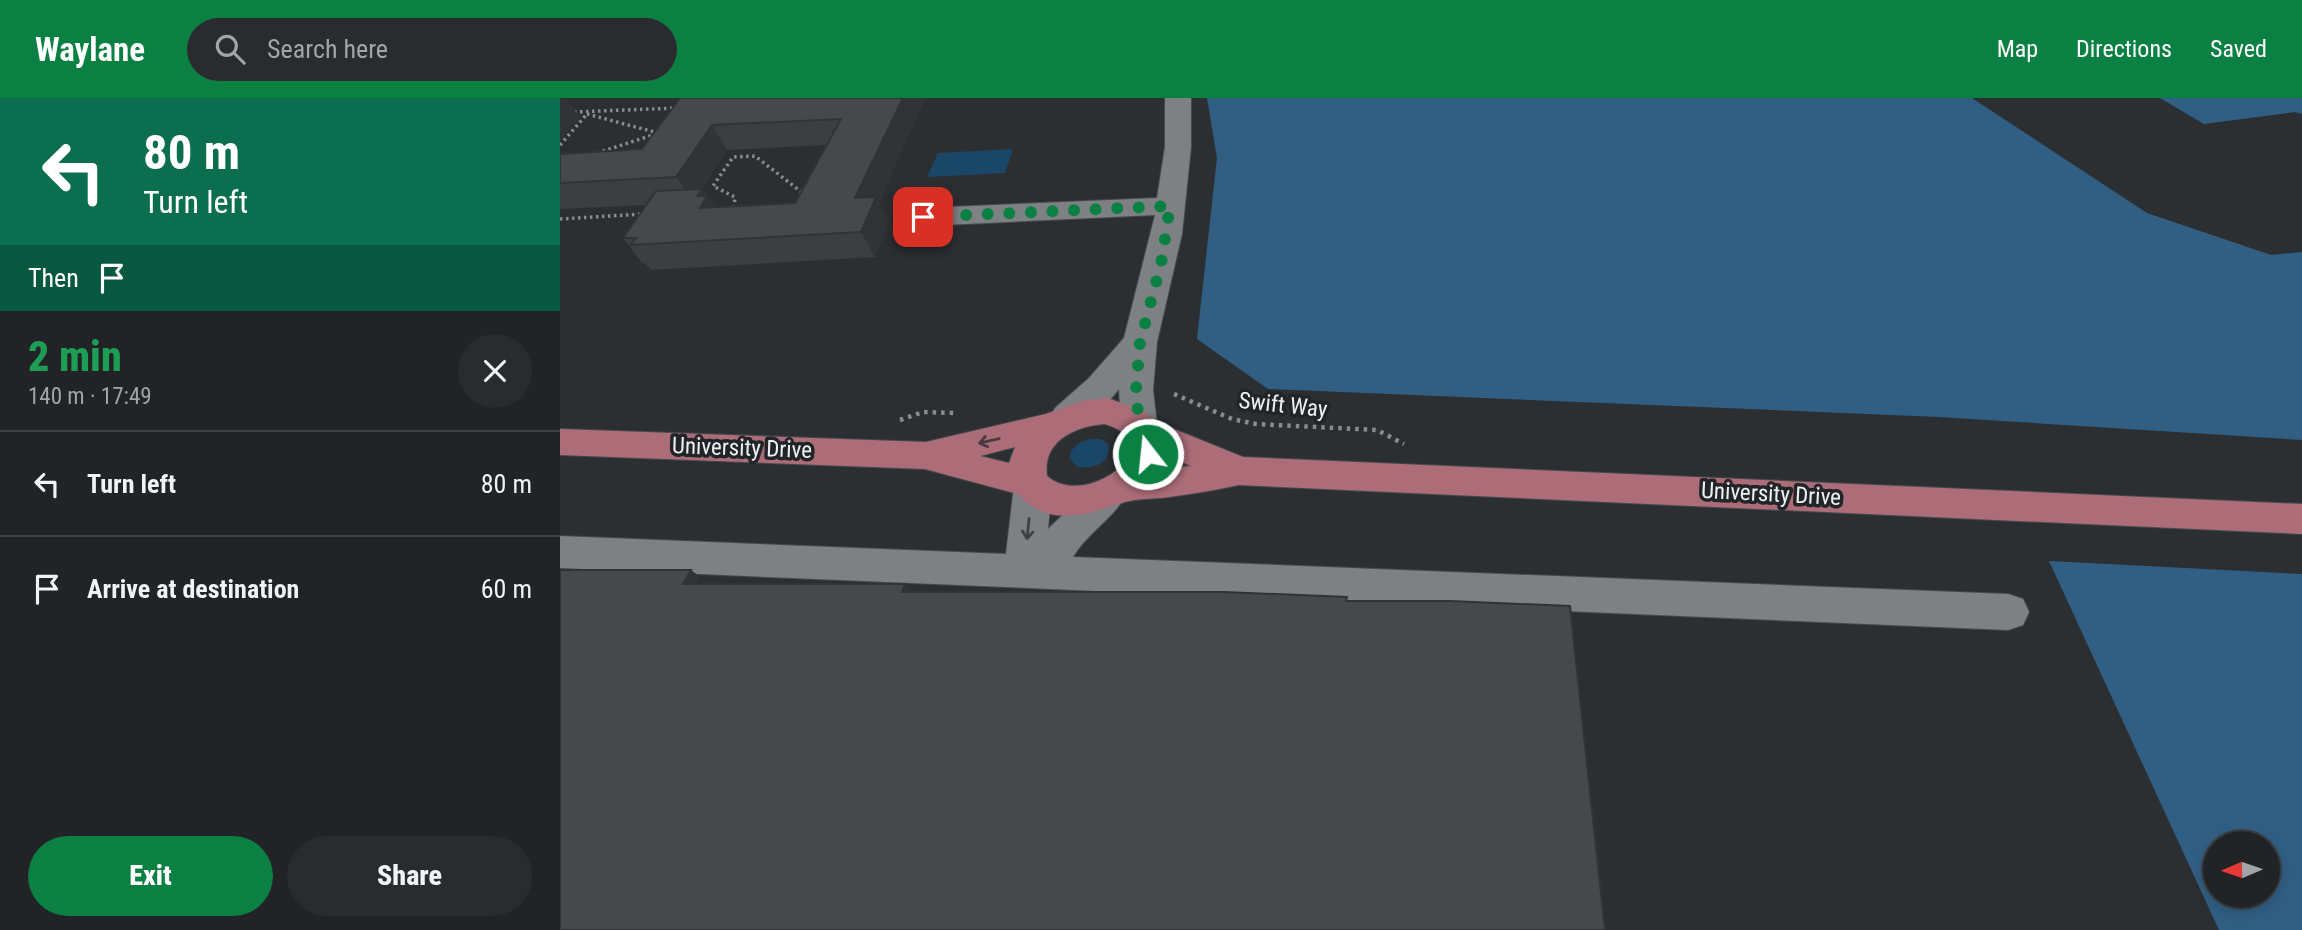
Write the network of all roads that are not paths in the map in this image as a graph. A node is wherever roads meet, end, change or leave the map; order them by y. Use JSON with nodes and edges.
{"nodes":[{"id":1,"x":1178,"y":98,"type":"edge"},
{"id":2,"x":1170,"y":206,"type":"junction"},
{"id":3,"x":923,"y":217,"type":"dead end"},
{"id":4,"x":1140,"y":342,"type":"junction"},
{"id":5,"x":1061,"y":421,"type":"junction"},
{"id":6,"x":1142,"y":428,"type":"junction"},
{"id":7,"x":560,"y":442,"type":"edge"},
{"id":8,"x":925,"y":456,"type":"junction"},
{"id":9,"x":1239,"y":471,"type":"junction"},
{"id":10,"x":1032,"y":484,"type":"junction"},
{"id":11,"x":1115,"y":491,"type":"junction"},
{"id":12,"x":2302,"y":519,"type":"edge"},
{"id":13,"x":560,"y":552,"type":"edge"},
{"id":14,"x":1030,"y":573,"type":"junction"},
{"id":15,"x":2008,"y":612,"type":"dead end"}],
"edges":[{"from":1,"to":2,"type":"street"},
{"from":2,"to":3,"type":"street"},
{"from":2,"to":4,"type":"street"},
{"from":4,"to":5,"type":"street"},
{"from":4,"to":6,"type":"street"},
{"from":5,"to":6,"type":"main road","name":"University Drive"},
{"from":5,"to":8,"type":"main road","name":"University Drive","one_way":true},
{"from":5,"to":10,"type":"main road"},
{"from":6,"to":9,"type":"main road","name":"University Drive"},
{"from":6,"to":11,"type":"main road"},
{"from":7,"to":8,"type":"main road","name":"University Drive"},
{"from":8,"to":10,"type":"main road","name":"University Drive"},
{"from":9,"to":11,"type":"main road","name":"University Drive"},
{"from":9,"to":12,"type":"main road","name":"University Drive"},
{"from":10,"to":11,"type":"main road","name":"University Drive"},
{"from":10,"to":14,"type":"street","one_way":true},
{"from":11,"to":14,"type":"street"},
{"from":13,"to":14,"type":"street"},
{"from":14,"to":15,"type":"street"}]}
